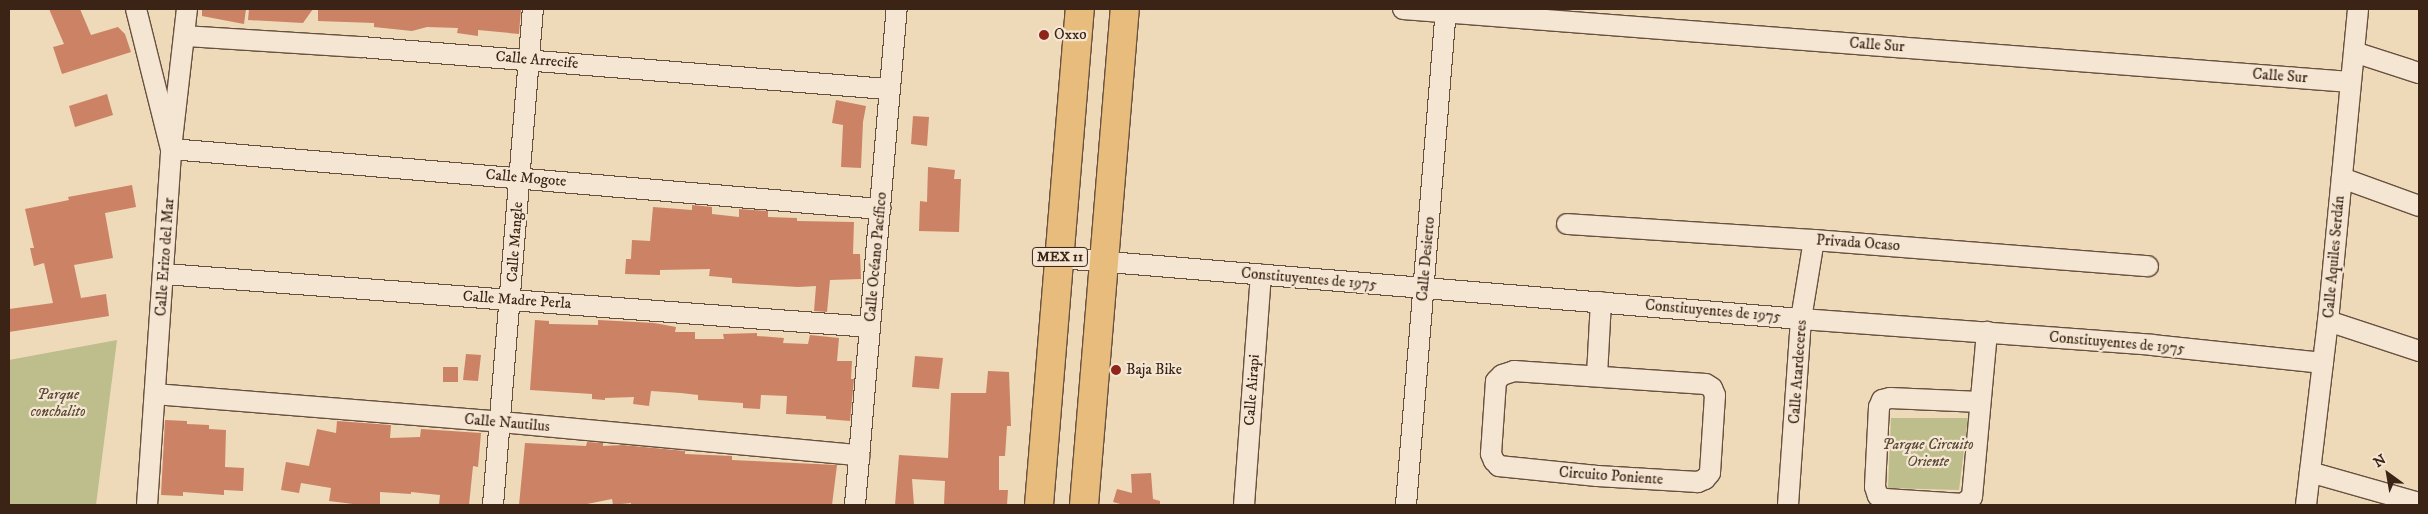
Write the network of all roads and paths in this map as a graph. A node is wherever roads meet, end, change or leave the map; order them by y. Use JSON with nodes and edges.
{"nodes":[{"id":1,"x":136,"y":9,"type":"edge"},
{"id":2,"x":187,"y":9,"type":"edge"},
{"id":3,"x":533,"y":9,"type":"edge"},
{"id":4,"x":897,"y":9,"type":"edge"},
{"id":5,"x":1080,"y":9,"type":"edge"},
{"id":6,"x":1125,"y":9,"type":"edge"},
{"id":7,"x":1404,"y":9,"type":"edge"},
{"id":8,"x":2358,"y":9,"type":"edge"},
{"id":9,"x":1446,"y":12,"type":"junction"},
{"id":10,"x":185,"y":36,"type":"junction"},
{"id":11,"x":2354,"y":52,"type":"junction"},
{"id":12,"x":530,"y":59,"type":"junction"},
{"id":13,"x":2419,"y":73,"type":"edge"},
{"id":14,"x":2350,"y":82,"type":"junction"},
{"id":15,"x":888,"y":89,"type":"junction"},
{"id":16,"x":171,"y":149,"type":"junction"},
{"id":17,"x":520,"y":178,"type":"junction"},
{"id":18,"x":2342,"y":178,"type":"junction"},
{"id":19,"x":2419,"y":206,"type":"edge"},
{"id":20,"x":880,"y":209,"type":"junction"},
{"id":21,"x":1567,"y":224,"type":"dead end"},
{"id":22,"x":1814,"y":240,"type":"junction"},
{"id":23,"x":1060,"y":258,"type":"junction"},
{"id":24,"x":1103,"y":261,"type":"junction"},
{"id":25,"x":2148,"y":266,"type":"dead end"},
{"id":26,"x":164,"y":274,"type":"junction"},
{"id":27,"x":1261,"y":275,"type":"junction"},
{"id":28,"x":1424,"y":288,"type":"junction"},
{"id":29,"x":511,"y":300,"type":"junction"},
{"id":30,"x":1601,"y":302,"type":"junction"},
{"id":31,"x":1801,"y":319,"type":"junction"},
{"id":32,"x":2328,"y":321,"type":"junction"},
{"id":33,"x":870,"y":327,"type":"junction"},
{"id":34,"x":1987,"y":332,"type":"junction"},
{"id":35,"x":2419,"y":351,"type":"edge"},
{"id":36,"x":2323,"y":364,"type":"junction"},
{"id":37,"x":1597,"y":375,"type":"junction"},
{"id":38,"x":155,"y":394,"type":"junction"},
{"id":39,"x":1980,"y":402,"type":"junction"},
{"id":40,"x":500,"y":422,"type":"junction"},
{"id":41,"x":859,"y":455,"type":"junction"},
{"id":42,"x":2310,"y":472,"type":"junction"},
{"id":43,"x":2419,"y":503,"type":"edge"},
{"id":44,"x":147,"y":505,"type":"edge"},
{"id":45,"x":494,"y":505,"type":"edge"},
{"id":46,"x":855,"y":505,"type":"edge"},
{"id":47,"x":1039,"y":505,"type":"edge"},
{"id":48,"x":1084,"y":505,"type":"edge"},
{"id":49,"x":1244,"y":505,"type":"edge"},
{"id":50,"x":1406,"y":505,"type":"edge"},
{"id":51,"x":1788,"y":505,"type":"edge"},
{"id":52,"x":2306,"y":505,"type":"edge"}],
"edges":[{"from":1,"to":16,"type":"street"},
{"from":2,"to":10,"type":"street","name":"Calle Erizo del Mar"},
{"from":3,"to":12,"type":"street","name":"Calle Mangle"},
{"from":4,"to":15,"type":"street","name":"Calle Océano Pacífico"},
{"from":5,"to":23,"type":"main road","number":"MEX 11"},
{"from":6,"to":24,"type":"main road","number":"MEX 11"},
{"from":7,"to":9,"type":"street","name":"Calle Sur"},
{"from":8,"to":11,"type":"street","name":"Calle Aquiles Serdán"},
{"from":9,"to":14,"type":"street","name":"Calle Sur"},
{"from":9,"to":28,"type":"street","name":"Calle Desierto"},
{"from":10,"to":12,"type":"street","name":"Calle Arrecife"},
{"from":10,"to":16,"type":"street","name":"Calle Erizo del Mar"},
{"from":11,"to":13,"type":"street"},
{"from":11,"to":14,"type":"street","name":"Calle Aquiles Serdán"},
{"from":12,"to":15,"type":"street","name":"Calle Arrecife"},
{"from":12,"to":17,"type":"street","name":"Calle Mangle"},
{"from":14,"to":18,"type":"street","name":"Calle Aquiles Serdán"},
{"from":15,"to":20,"type":"street","name":"Calle Océano Pacífico"},
{"from":16,"to":17,"type":"street","name":"Calle Mogote"},
{"from":16,"to":26,"type":"street","name":"Calle Erizo del Mar"},
{"from":17,"to":20,"type":"street","name":"Calle Mogote"},
{"from":17,"to":29,"type":"street","name":"Calle Mangle"},
{"from":18,"to":19,"type":"street"},
{"from":18,"to":32,"type":"street","name":"Calle Aquiles Serdán"},
{"from":20,"to":33,"type":"street","name":"Calle Océano Pacífico"},
{"from":21,"to":22,"type":"street","name":"Privada Ocaso"},
{"from":22,"to":25,"type":"street","name":"Privada Ocaso"},
{"from":22,"to":31,"type":"street","name":"Calle Atardeceres"},
{"from":23,"to":24,"type":"street","name":"Constituyentes de 1975"},
{"from":23,"to":47,"type":"main road","number":"MEX 11"},
{"from":24,"to":27,"type":"street","name":"Constituyentes de 1975"},
{"from":24,"to":48,"type":"main road","number":"MEX 11"},
{"from":26,"to":29,"type":"street","name":"Calle Madre Perla"},
{"from":26,"to":38,"type":"street","name":"Calle Erizo del Mar"},
{"from":27,"to":28,"type":"street","name":"Constituyentes de 1975"},
{"from":27,"to":49,"type":"street","name":"Calle Airapi"},
{"from":28,"to":30,"type":"street","name":"Constituyentes de 1975"},
{"from":28,"to":50,"type":"street","name":"Calle Desierto"},
{"from":29,"to":33,"type":"street","name":"Calle Madre Perla"},
{"from":29,"to":40,"type":"street","name":"Calle Mangle"},
{"from":30,"to":31,"type":"street","name":"Constituyentes de 1975"},
{"from":30,"to":37,"type":"street"},
{"from":31,"to":34,"type":"street","name":"Constituyentes de 1975"},
{"from":31,"to":51,"type":"street","name":"Calle Atardeceres"},
{"from":32,"to":35,"type":"street"},
{"from":32,"to":36,"type":"street","name":"Calle Aquiles Serdán"},
{"from":33,"to":41,"type":"street","name":"Calle Océano Pacífico"},
{"from":34,"to":36,"type":"street","name":"Constituyentes de 1975"},
{"from":34,"to":39,"type":"street"},
{"from":36,"to":42,"type":"street","name":"Calle Aquiles Serdán"},
{"from":37,"to":37,"type":"street","name":"Circuito Poniente"},
{"from":38,"to":40,"type":"street","name":"Calle Nautilus"},
{"from":38,"to":44,"type":"street","name":"Calle Erizo del Mar"},
{"from":39,"to":39,"type":"street"},
{"from":40,"to":41,"type":"street","name":"Calle Nautilus"},
{"from":40,"to":45,"type":"street","name":"Calle Mangle"},
{"from":41,"to":46,"type":"street","name":"Calle Océano Pacífico"},
{"from":42,"to":43,"type":"street"},
{"from":42,"to":52,"type":"street","name":"Calle Aquiles Serdán"}]}
